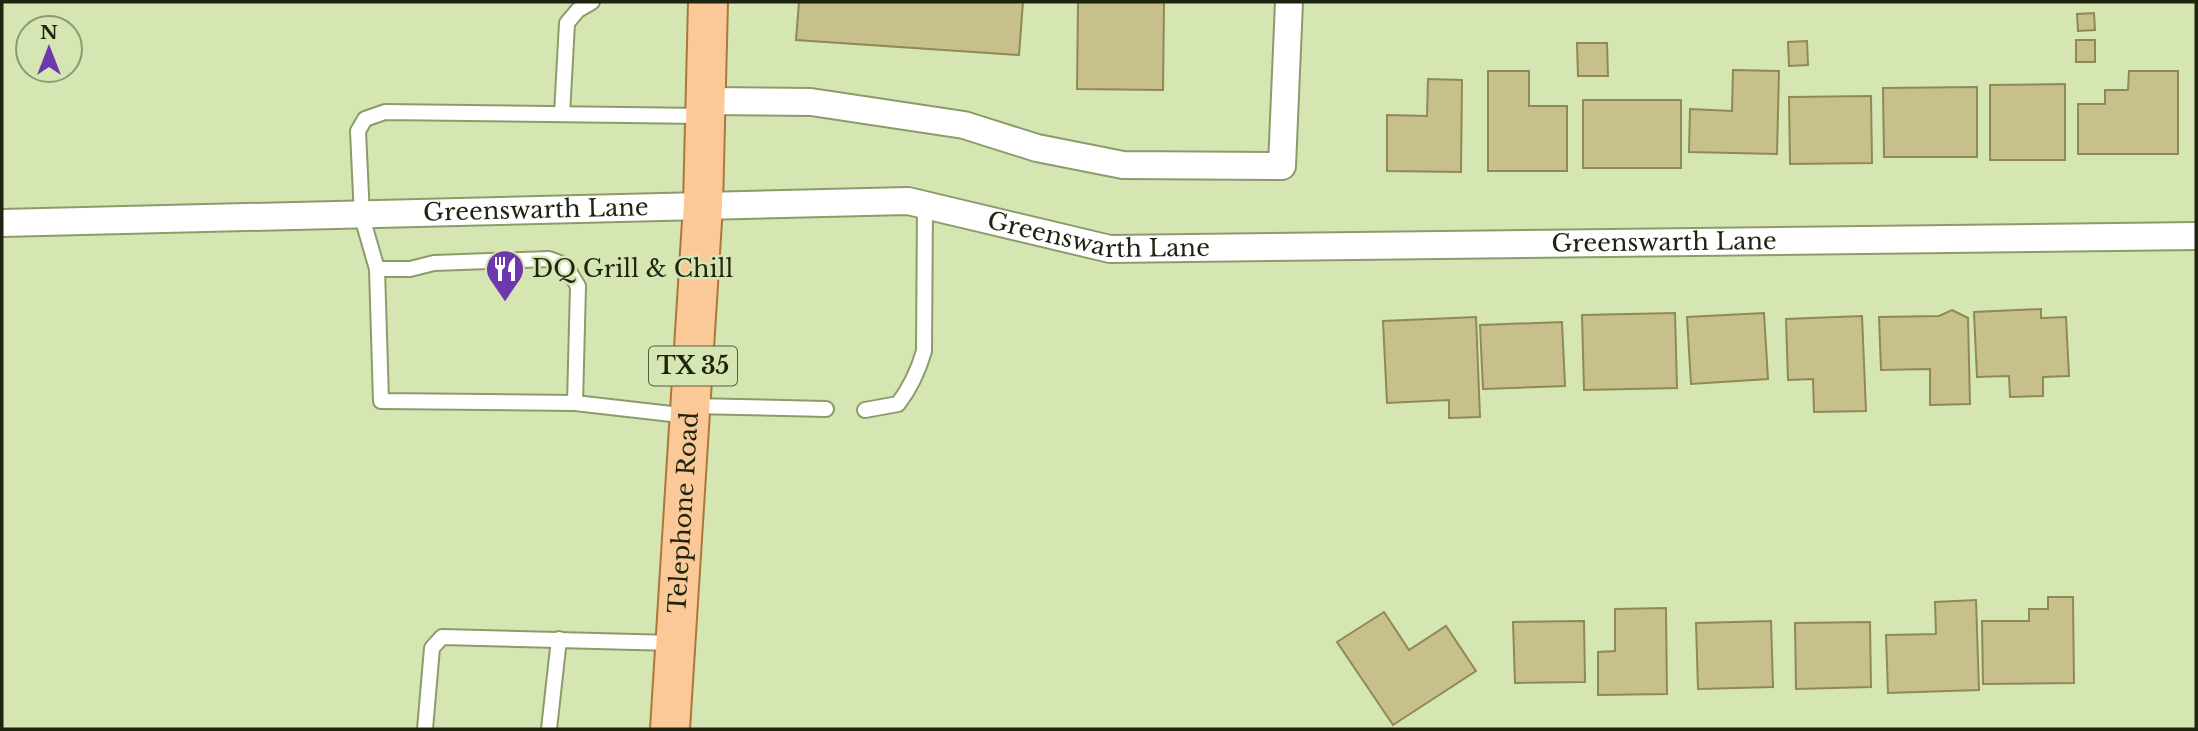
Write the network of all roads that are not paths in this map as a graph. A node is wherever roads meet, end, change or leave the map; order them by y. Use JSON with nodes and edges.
{"nodes":[{"id":1,"x":592,"y":2,"type":"edge"},
{"id":2,"x":708,"y":2,"type":"edge"},
{"id":3,"x":1289,"y":2,"type":"edge"},
{"id":4,"x":705,"y":109,"type":"junction"},
{"id":5,"x":562,"y":114,"type":"junction"},
{"id":6,"x":703,"y":205,"type":"junction"},
{"id":7,"x":925,"y":205,"type":"junction"},
{"id":8,"x":362,"y":217,"type":"junction"},
{"id":9,"x":2,"y":223,"type":"edge"},
{"id":10,"x":2196,"y":236,"type":"edge"},
{"id":11,"x":377,"y":269,"type":"junction"},
{"id":12,"x":575,"y":403,"type":"junction"},
{"id":13,"x":826,"y":409,"type":"dead end"},
{"id":14,"x":865,"y":410,"type":"dead end"},
{"id":15,"x":690,"y":411,"type":"junction"},
{"id":16,"x":559,"y":639,"type":"junction"},
{"id":17,"x":675,"y":643,"type":"junction"},
{"id":18,"x":425,"y":729,"type":"edge"},
{"id":19,"x":549,"y":729,"type":"edge"},
{"id":20,"x":670,"y":729,"type":"edge"}],
"edges":[{"from":1,"to":5,"type":"lane"},
{"from":2,"to":4,"type":"main road","name":"Telephone Road","number":"TX 35"},
{"from":3,"to":4,"type":"street"},
{"from":4,"to":5,"type":"lane"},
{"from":4,"to":6,"type":"main road","name":"Telephone Road","number":"TX 35"},
{"from":5,"to":8,"type":"lane"},
{"from":6,"to":7,"type":"street","name":"Greenswarth Lane"},
{"from":6,"to":8,"type":"street","name":"Greenswarth Lane"},
{"from":6,"to":15,"type":"main road","name":"Telephone Road","number":"TX 35"},
{"from":7,"to":10,"type":"street","name":"Greenswarth Lane"},
{"from":7,"to":14,"type":"lane"},
{"from":8,"to":9,"type":"street","name":"Greenswarth Lane"},
{"from":8,"to":11,"type":"lane"},
{"from":11,"to":12,"type":"lane"},
{"from":11,"to":12,"type":"lane"},
{"from":12,"to":15,"type":"lane"},
{"from":13,"to":15,"type":"lane"},
{"from":15,"to":17,"type":"main road","name":"Telephone Road","number":"TX 35"},
{"from":16,"to":17,"type":"lane"},
{"from":16,"to":18,"type":"lane"},
{"from":16,"to":19,"type":"lane"},
{"from":17,"to":20,"type":"main road","name":"Telephone Road","number":"TX 35"}]}
